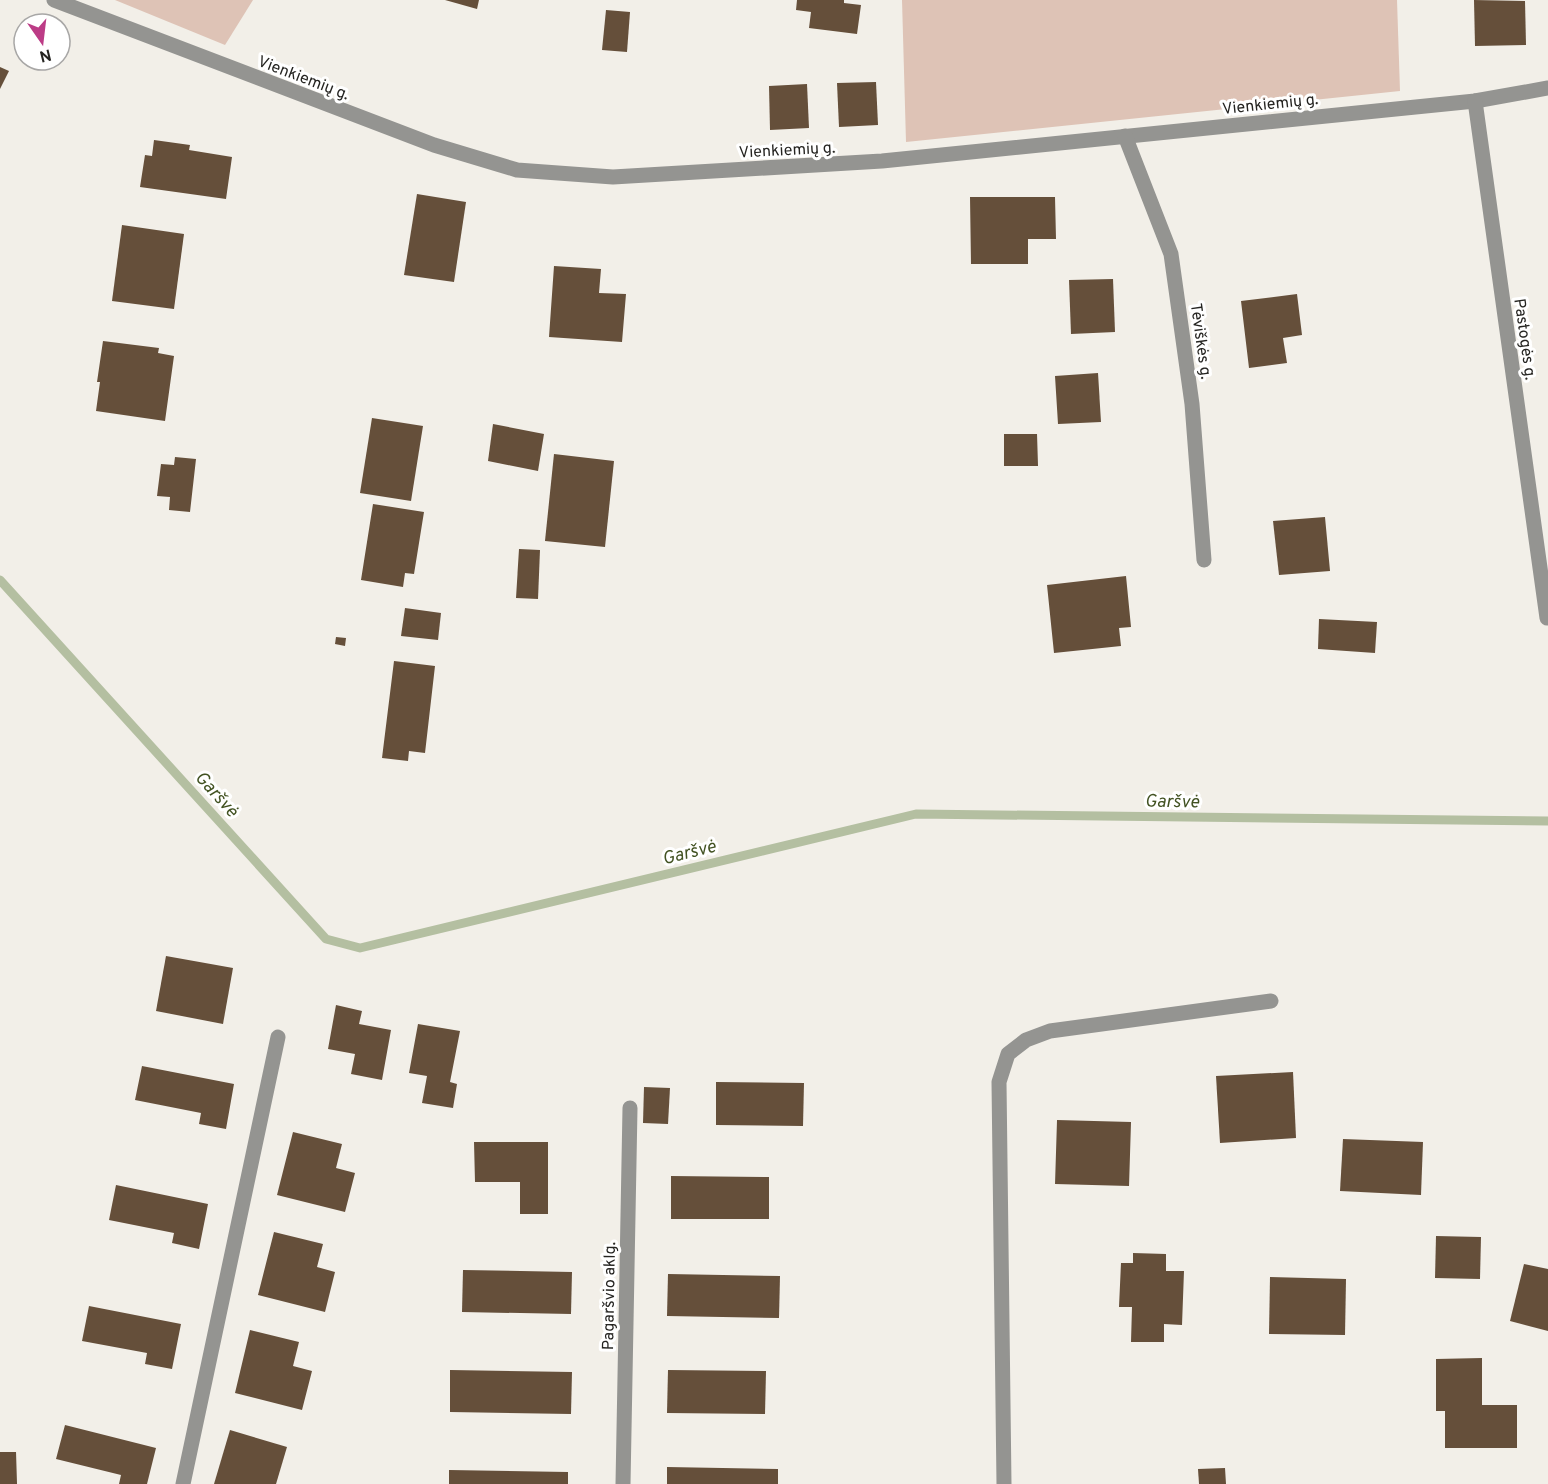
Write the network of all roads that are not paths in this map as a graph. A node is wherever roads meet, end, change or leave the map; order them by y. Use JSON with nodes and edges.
{"nodes":[{"id":1,"x":54,"y":0,"type":"edge"},
{"id":2,"x":1548,"y":88,"type":"edge"},
{"id":3,"x":1475,"y":101,"type":"junction"},
{"id":4,"x":1125,"y":136,"type":"junction"},
{"id":5,"x":1204,"y":560,"type":"dead end"},
{"id":6,"x":1547,"y":618,"type":"edge"},
{"id":7,"x":1271,"y":1001,"type":"dead end"},
{"id":8,"x":278,"y":1037,"type":"dead end"},
{"id":9,"x":630,"y":1108,"type":"dead end"},
{"id":10,"x":183,"y":1484,"type":"edge"},
{"id":11,"x":623,"y":1484,"type":"edge"},
{"id":12,"x":1004,"y":1484,"type":"edge"}],
"edges":[{"from":1,"to":4,"type":"street","name":"Vienkiemių g."},
{"from":2,"to":3,"type":"street","name":"Vienkiemių g."},
{"from":3,"to":4,"type":"street","name":"Vienkiemių g."},
{"from":3,"to":6,"type":"street","name":"Pastogės g."},
{"from":4,"to":5,"type":"street","name":"Tėviškės g."},
{"from":7,"to":12,"type":"street"},
{"from":8,"to":10,"type":"street"},
{"from":9,"to":11,"type":"street","name":"Pagaršvio aklg."}]}
